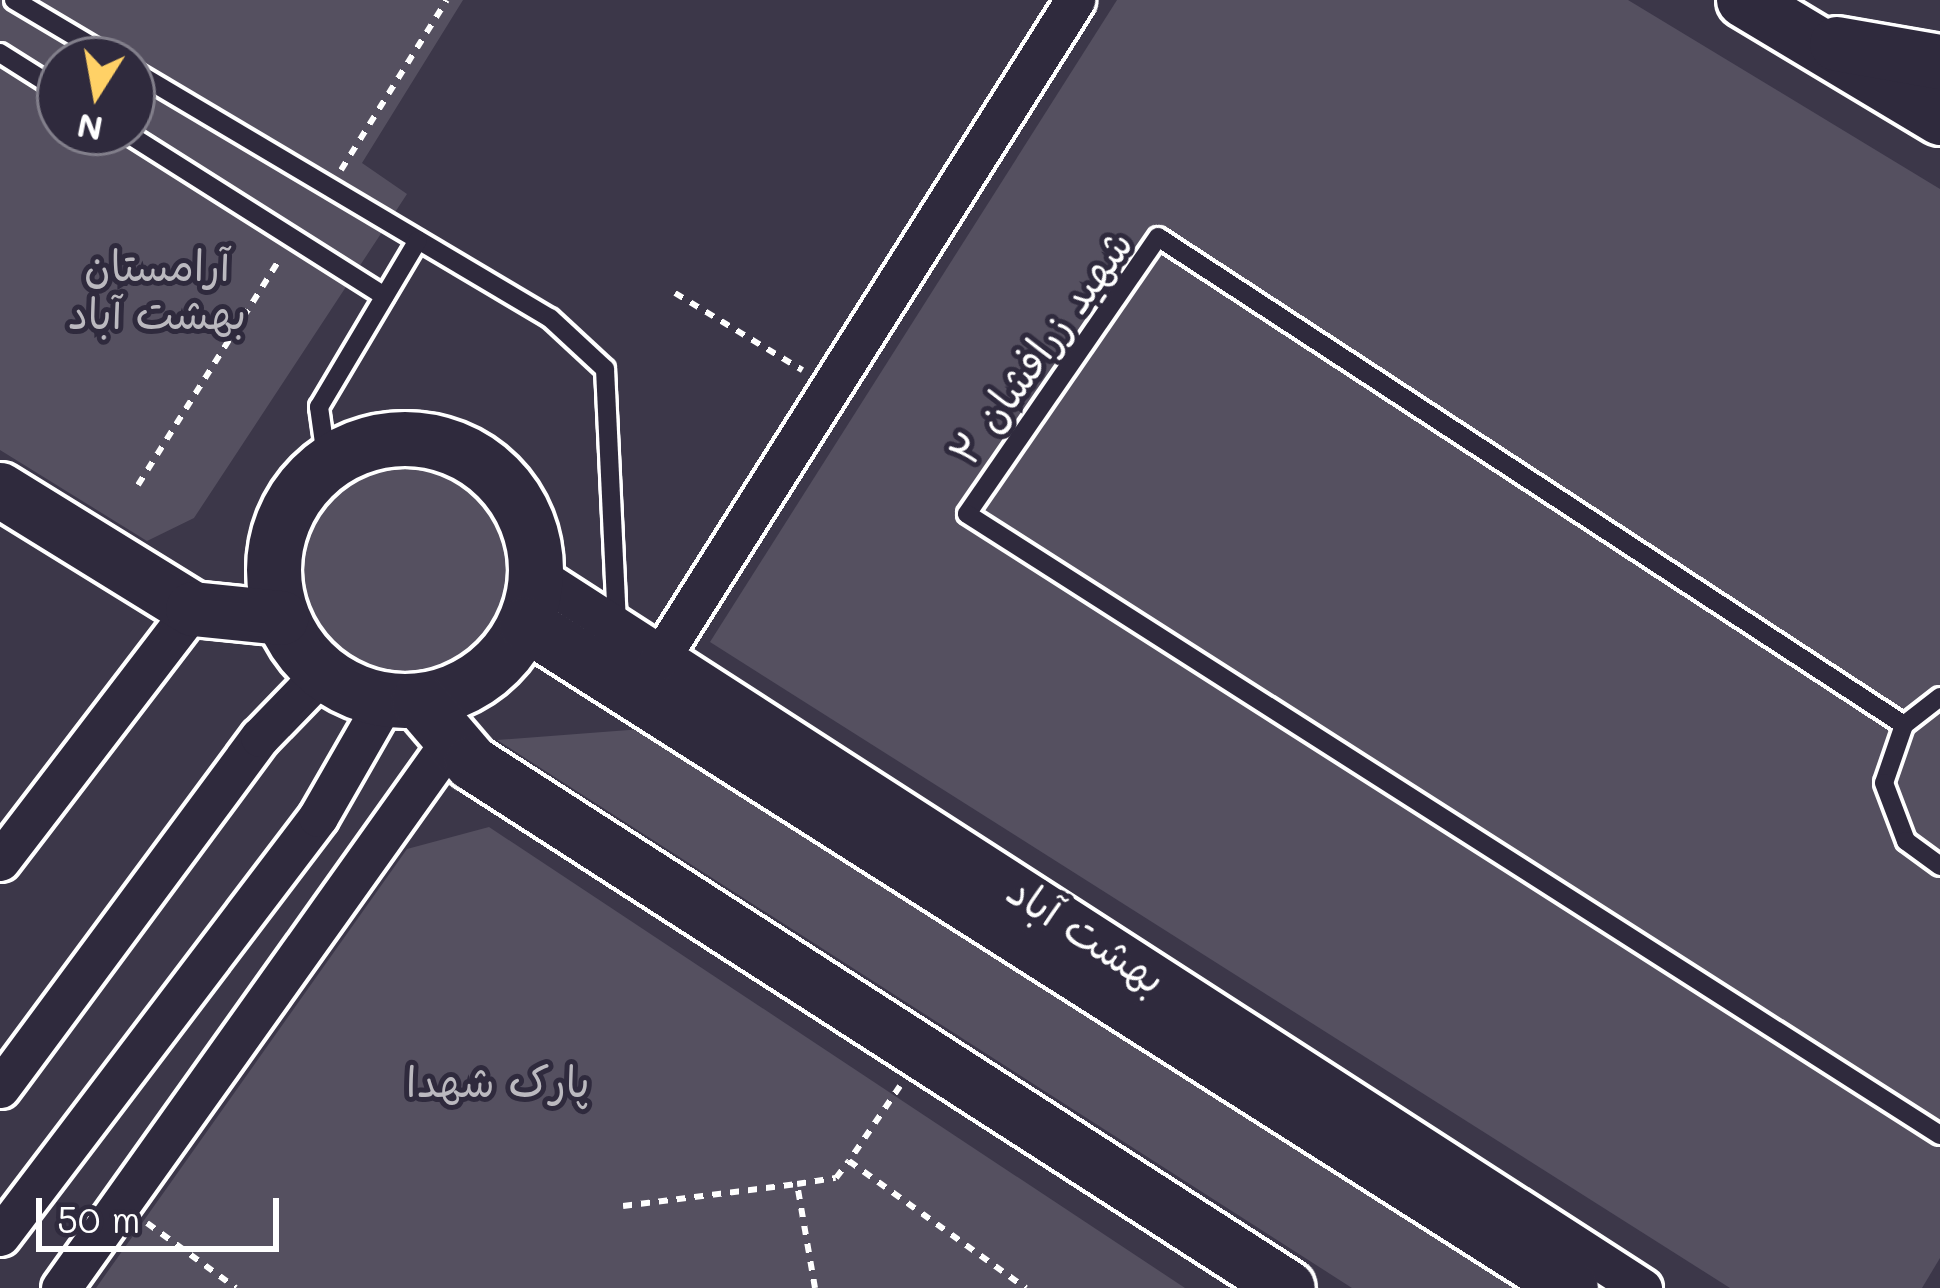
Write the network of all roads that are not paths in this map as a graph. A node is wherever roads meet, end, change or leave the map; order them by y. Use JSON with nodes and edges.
{"nodes":[{"id":1,"x":14,"y":0,"type":"edge"},
{"id":2,"x":1075,"y":0,"type":"edge"},
{"id":3,"x":1744,"y":0,"type":"edge"},
{"id":4,"x":75,"y":36,"type":"edge"},
{"id":5,"x":1805,"y":39,"type":"junction"},
{"id":6,"x":0,"y":52,"type":"edge"},
{"id":7,"x":1940,"y":62,"type":"edge"},
{"id":8,"x":36,"y":75,"type":"edge"},
{"id":9,"x":156,"y":84,"type":"edge"},
{"id":10,"x":1940,"y":118,"type":"edge"},
{"id":11,"x":156,"y":152,"type":"edge"},
{"id":12,"x":418,"y":240,"type":"junction"},
{"id":13,"x":384,"y":296,"type":"junction"},
{"id":14,"x":326,"y":464,"type":"junction"},
{"id":15,"x":3,"y":497,"type":"edge"},
{"id":16,"x":531,"y":599,"type":"junction"},
{"id":17,"x":193,"y":609,"type":"junction"},
{"id":18,"x":282,"y":618,"type":"junction"},
{"id":19,"x":618,"y":633,"type":"junction"},
{"id":20,"x":658,"y":661,"type":"junction"},
{"id":21,"x":322,"y":673,"type":"junction"},
{"id":22,"x":1940,"y":697,"type":"edge"},
{"id":23,"x":418,"y":713,"type":"junction"},
{"id":24,"x":1904,"y":725,"type":"junction"},
{"id":25,"x":0,"y":861,"type":"edge"},
{"id":26,"x":1940,"y":866,"type":"edge"},
{"id":27,"x":0,"y":1088,"type":"edge"},
{"id":28,"x":1940,"y":1135,"type":"edge"},
{"id":29,"x":0,"y":1236,"type":"edge"},
{"id":30,"x":61,"y":1288,"type":"edge"},
{"id":31,"x":1288,"y":1288,"type":"edge"},
{"id":32,"x":1571,"y":1288,"type":"edge"},
{"id":33,"x":1642,"y":1288,"type":"edge"}],
"edges":[{"from":1,"to":4,"type":"lane"},
{"from":2,"to":20,"type":"street"},
{"from":3,"to":5,"type":"street"},
{"from":5,"to":7,"type":"street"},
{"from":5,"to":10,"type":"street"},
{"from":6,"to":8,"type":"lane"},
{"from":9,"to":12,"type":"lane"},
{"from":11,"to":13,"type":"lane"},
{"from":12,"to":13,"type":"lane"},
{"from":12,"to":19,"type":"lane"},
{"from":13,"to":14,"type":"lane"},
{"from":14,"to":16,"type":"street"},
{"from":14,"to":18,"type":"street"},
{"from":15,"to":17,"type":"street"},
{"from":16,"to":19,"type":"street","name":"بهشت آباد"},
{"from":16,"to":23,"type":"street"},
{"from":16,"to":32,"type":"street","name":"بهشت آباد"},
{"from":17,"to":18,"type":"street"},
{"from":17,"to":25,"type":"street"},
{"from":18,"to":21,"type":"street"},
{"from":19,"to":20,"type":"street","name":"بهشت آباد"},
{"from":20,"to":33,"type":"street","name":"بهشت آباد"},
{"from":21,"to":23,"type":"street"},
{"from":21,"to":27,"type":"street"},
{"from":22,"to":24,"type":"lane"},
{"from":23,"to":29,"type":"street"},
{"from":23,"to":30,"type":"street"},
{"from":23,"to":31,"type":"street"},
{"from":24,"to":26,"type":"lane"},
{"from":24,"to":28,"type":"lane","name":"شهید زرافشان ۲"}]}
